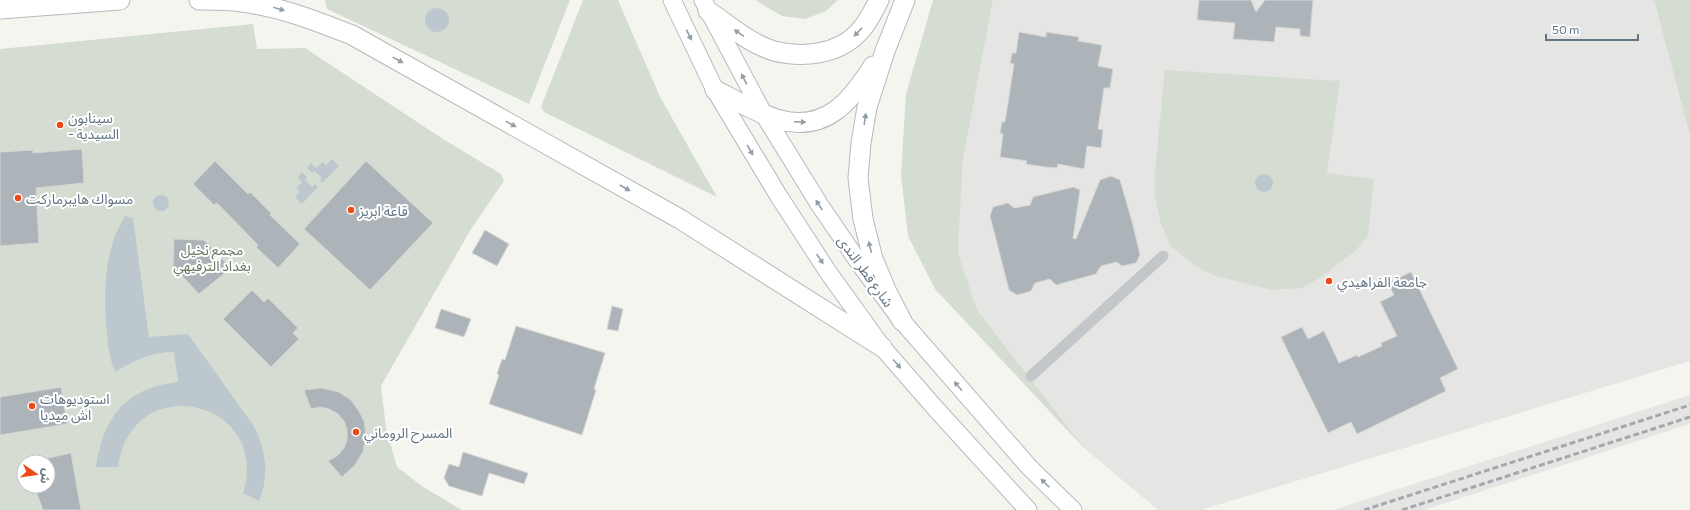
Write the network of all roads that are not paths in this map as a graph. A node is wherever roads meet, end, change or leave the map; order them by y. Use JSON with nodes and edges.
{"nodes":[{"id":1,"x":120,"y":0,"type":"edge"},
{"id":2,"x":199,"y":0,"type":"edge"},
{"id":3,"x":672,"y":0,"type":"edge"},
{"id":4,"x":879,"y":0,"type":"edge"},
{"id":5,"x":904,"y":0,"type":"edge"},
{"id":6,"x":706,"y":6,"type":"edge"},
{"id":7,"x":0,"y":9,"type":"edge"},
{"id":8,"x":890,"y":38,"type":"junction"},
{"id":9,"x":715,"y":90,"type":"junction"},
{"id":10,"x":763,"y":113,"type":"junction"},
{"id":11,"x":1163,"y":256,"type":"dead end"},
{"id":12,"x":902,"y":321,"type":"junction"},
{"id":13,"x":882,"y":347,"type":"junction"},
{"id":14,"x":1031,"y":376,"type":"dead end"},
{"id":15,"x":1028,"y":510,"type":"edge"},
{"id":16,"x":1072,"y":510,"type":"edge"}],
"edges":[{"from":1,"to":7,"type":"highway"},
{"from":2,"to":13,"type":"highway","one_way":true},
{"from":3,"to":9,"type":"main road","one_way":true},
{"from":4,"to":6,"type":"highway","one_way":true},
{"from":5,"to":8,"type":"highway"},
{"from":10,"to":6,"type":"main road","name":"شارع قطر الندى","one_way":true},
{"from":10,"to":8,"type":"highway","one_way":true},
{"from":12,"to":8,"type":"highway","one_way":true},
{"from":9,"to":10,"type":"highway"},
{"from":9,"to":13,"type":"main road","one_way":true},
{"from":12,"to":10,"type":"main road","name":"شارع قطر الندى","one_way":true},
{"from":11,"to":14,"type":"street"},
{"from":16,"to":12,"type":"main road","name":"شارع قطر الندى","one_way":true},
{"from":13,"to":15,"type":"main road","one_way":true}]}
